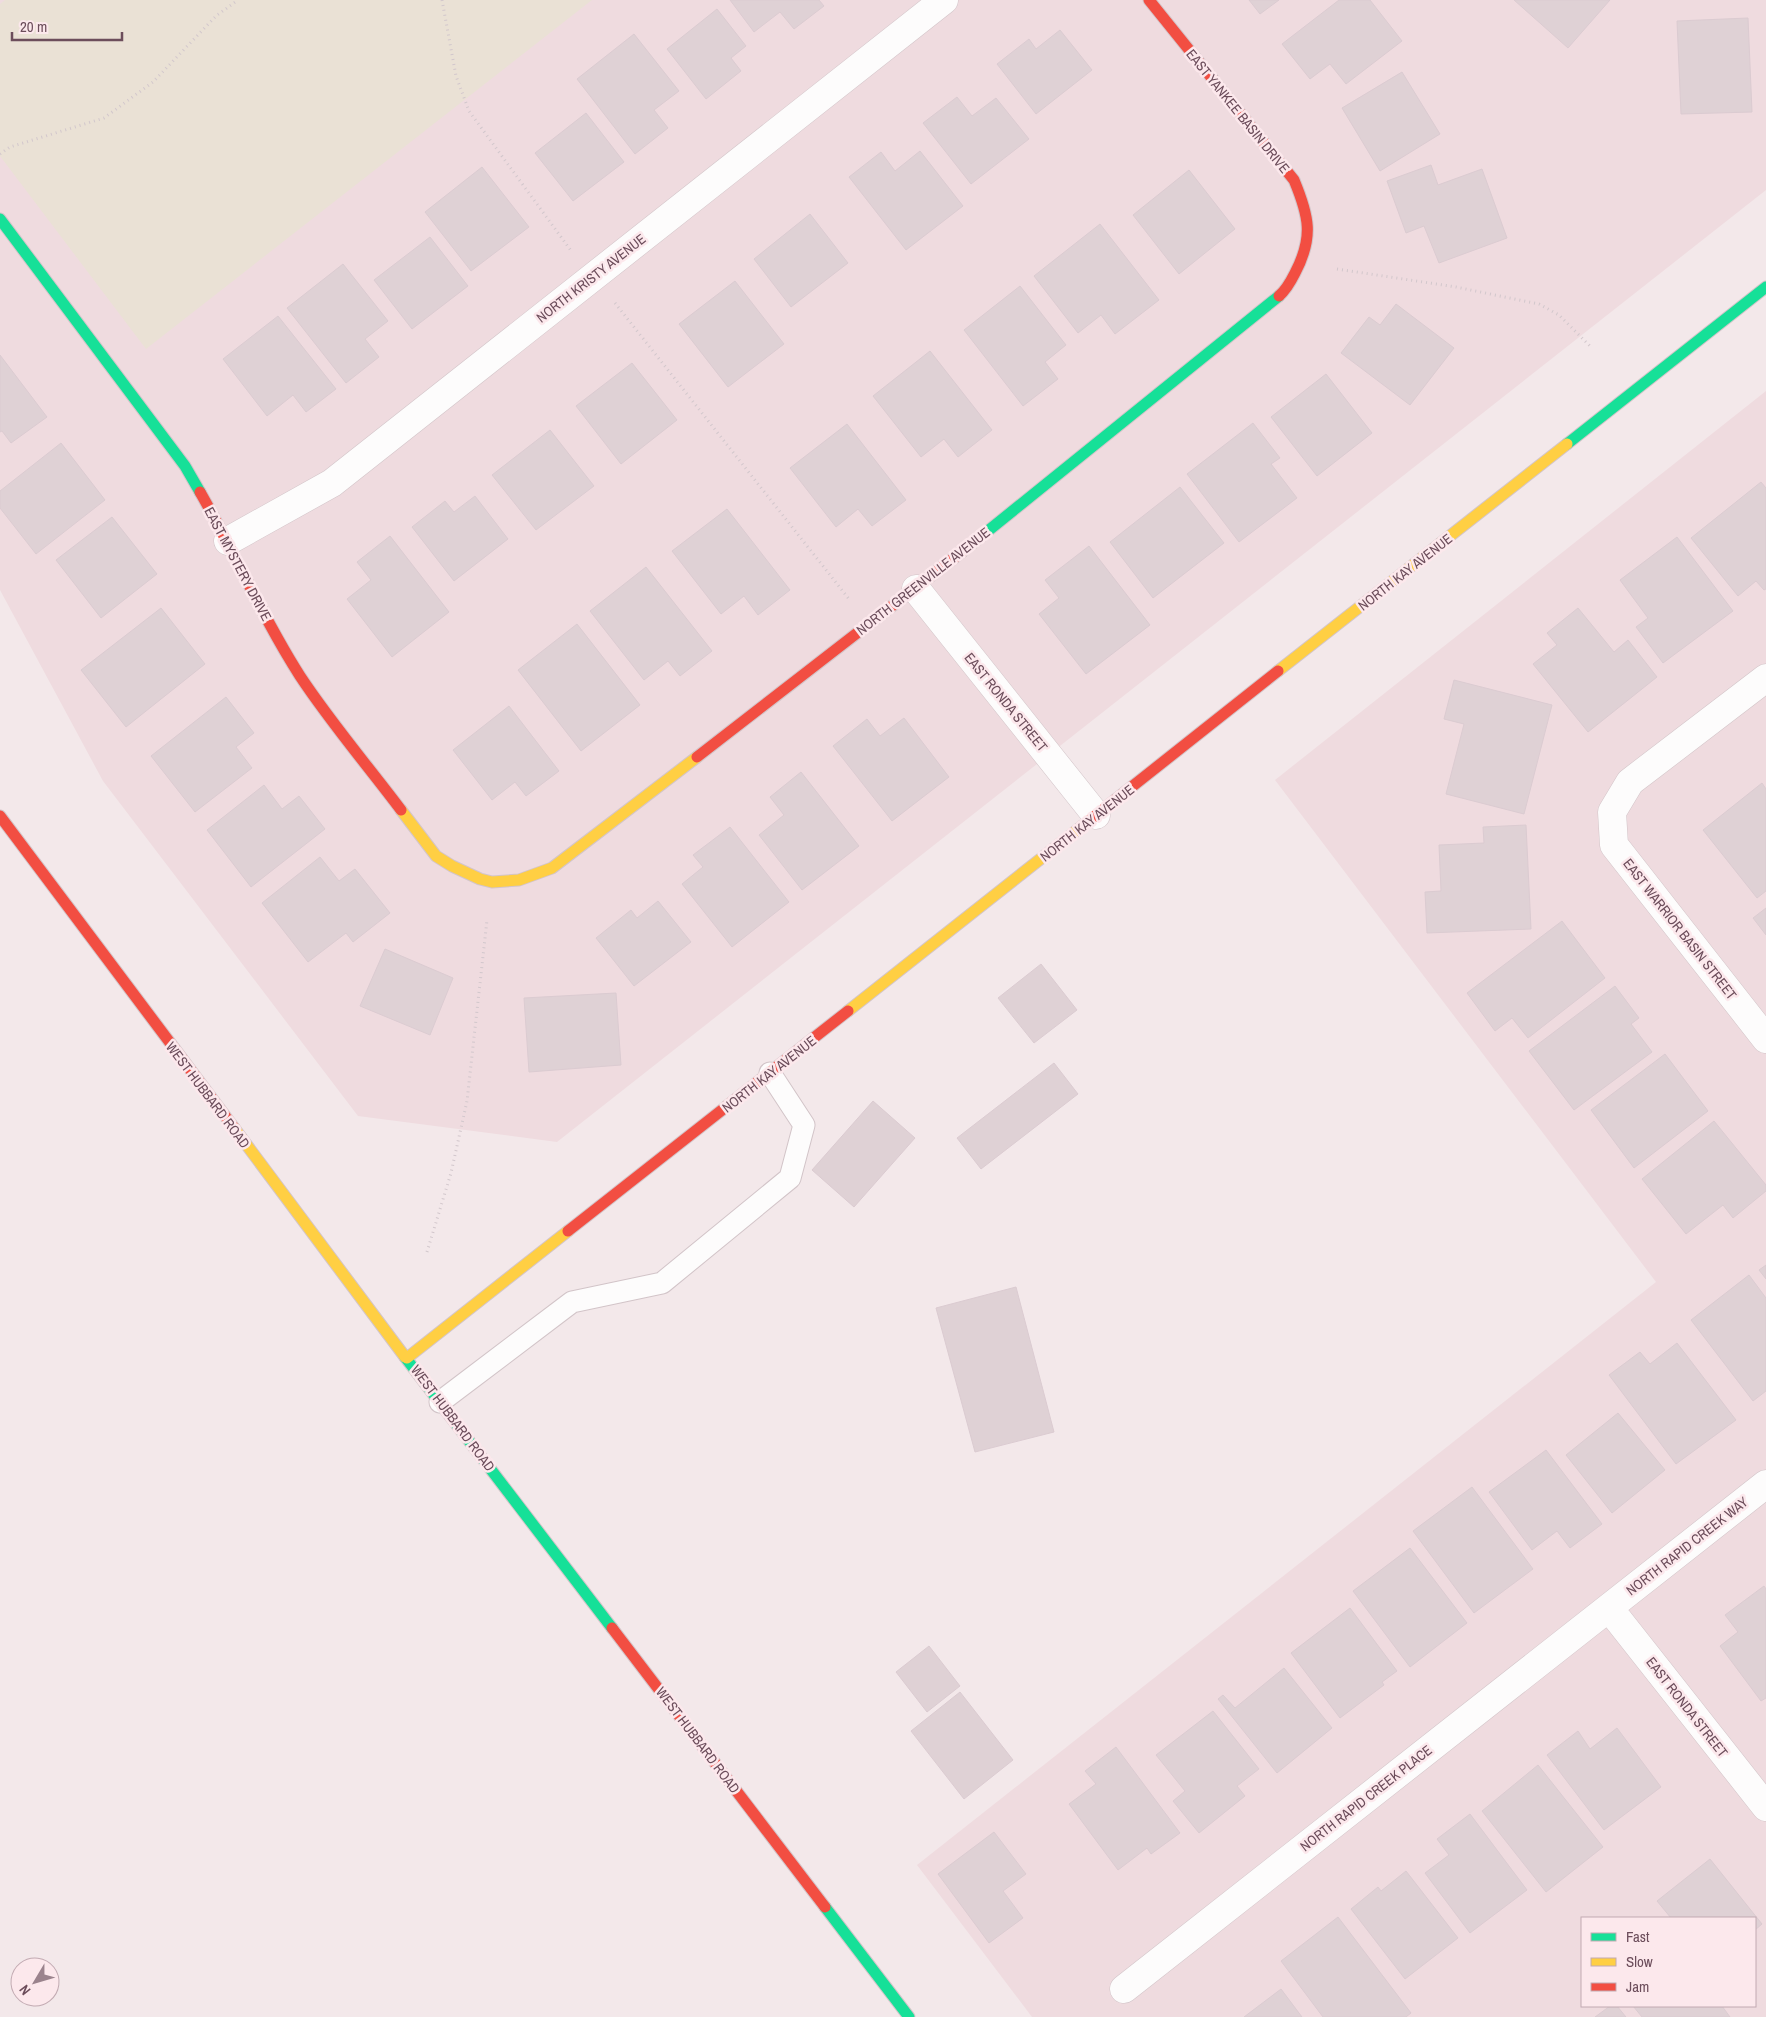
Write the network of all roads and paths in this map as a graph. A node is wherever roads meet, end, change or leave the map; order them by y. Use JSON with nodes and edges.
{"nodes":[{"id":1,"x":238,"y":0,"type":"edge"},
{"id":2,"x":442,"y":0,"type":"edge"},
{"id":3,"x":944,"y":0,"type":"edge"},
{"id":4,"x":1149,"y":0,"type":"edge"},
{"id":5,"x":0,"y":154,"type":"edge"},
{"id":6,"x":1,"y":224,"type":"edge"},
{"id":7,"x":1310,"y":231,"type":"joint"},
{"id":8,"x":574,"y":254,"type":"dead end"},
{"id":9,"x":1337,"y":269,"type":"dead end"},
{"id":10,"x":1766,"y":287,"type":"edge"},
{"id":11,"x":615,"y":303,"type":"dead end"},
{"id":12,"x":1591,"y":347,"type":"dead end"},
{"id":13,"x":228,"y":540,"type":"junction"},
{"id":14,"x":916,"y":588,"type":"junction"},
{"id":15,"x":851,"y":601,"type":"dead end"},
{"id":16,"x":1766,"y":678,"type":"edge"},
{"id":17,"x":0,"y":816,"type":"edge"},
{"id":18,"x":1096,"y":816,"type":"junction"},
{"id":19,"x":495,"y":884,"type":"joint"},
{"id":20,"x":487,"y":920,"type":"dead end"},
{"id":21,"x":1766,"y":1039,"type":"edge"},
{"id":22,"x":770,"y":1073,"type":"junction"},
{"id":23,"x":426,"y":1252,"type":"dead end"},
{"id":24,"x":407,"y":1358,"type":"junction"},
{"id":25,"x":440,"y":1402,"type":"junction"},
{"id":26,"x":1766,"y":1484,"type":"edge"},
{"id":27,"x":1609,"y":1608,"type":"junction"},
{"id":28,"x":1766,"y":1807,"type":"edge"},
{"id":29,"x":1124,"y":1988,"type":"dead end"},
{"id":30,"x":909,"y":2017,"type":"edge"}],
"edges":[{"from":1,"to":5,"type":"path"},
{"from":2,"to":8,"type":"path"},
{"from":3,"to":13,"type":"street","name":"NORTH KRISTY AVENUE"},
{"from":4,"to":7,"type":"street","name":"EAST YANKEE BASIN DRIVE"},
{"from":6,"to":13,"type":"street","name":"EAST MYSTERY DRIVE"},
{"from":7,"to":14,"type":"street","name":"NORTH GREENVILLE AVENUE"},
{"from":9,"to":12,"type":"path"},
{"from":10,"to":18,"type":"street","name":"NORTH KAY AVENUE"},
{"from":11,"to":15,"type":"path"},
{"from":13,"to":19,"type":"street","name":"EAST MYSTERY DRIVE"},
{"from":14,"to":18,"type":"street","name":"EAST RONDA STREET"},
{"from":14,"to":19,"type":"street","name":"NORTH GREENVILLE AVENUE"},
{"from":16,"to":21,"type":"street","name":"EAST WARRIOR BASIN STREET"},
{"from":17,"to":24,"type":"street","name":"WEST HUBBARD ROAD"},
{"from":18,"to":22,"type":"street","name":"NORTH KAY AVENUE"},
{"from":20,"to":23,"type":"path"},
{"from":22,"to":24,"type":"street","name":"NORTH KAY AVENUE"},
{"from":22,"to":25,"type":"lane"},
{"from":24,"to":25,"type":"street","name":"WEST HUBBARD ROAD"},
{"from":25,"to":30,"type":"street","name":"WEST HUBBARD ROAD"},
{"from":26,"to":27,"type":"street","name":"NORTH RAPID CREEK WAY"},
{"from":27,"to":28,"type":"street","name":"EAST RONDA STREET"},
{"from":27,"to":29,"type":"street","name":"NORTH RAPID CREEK PLACE"}]}
